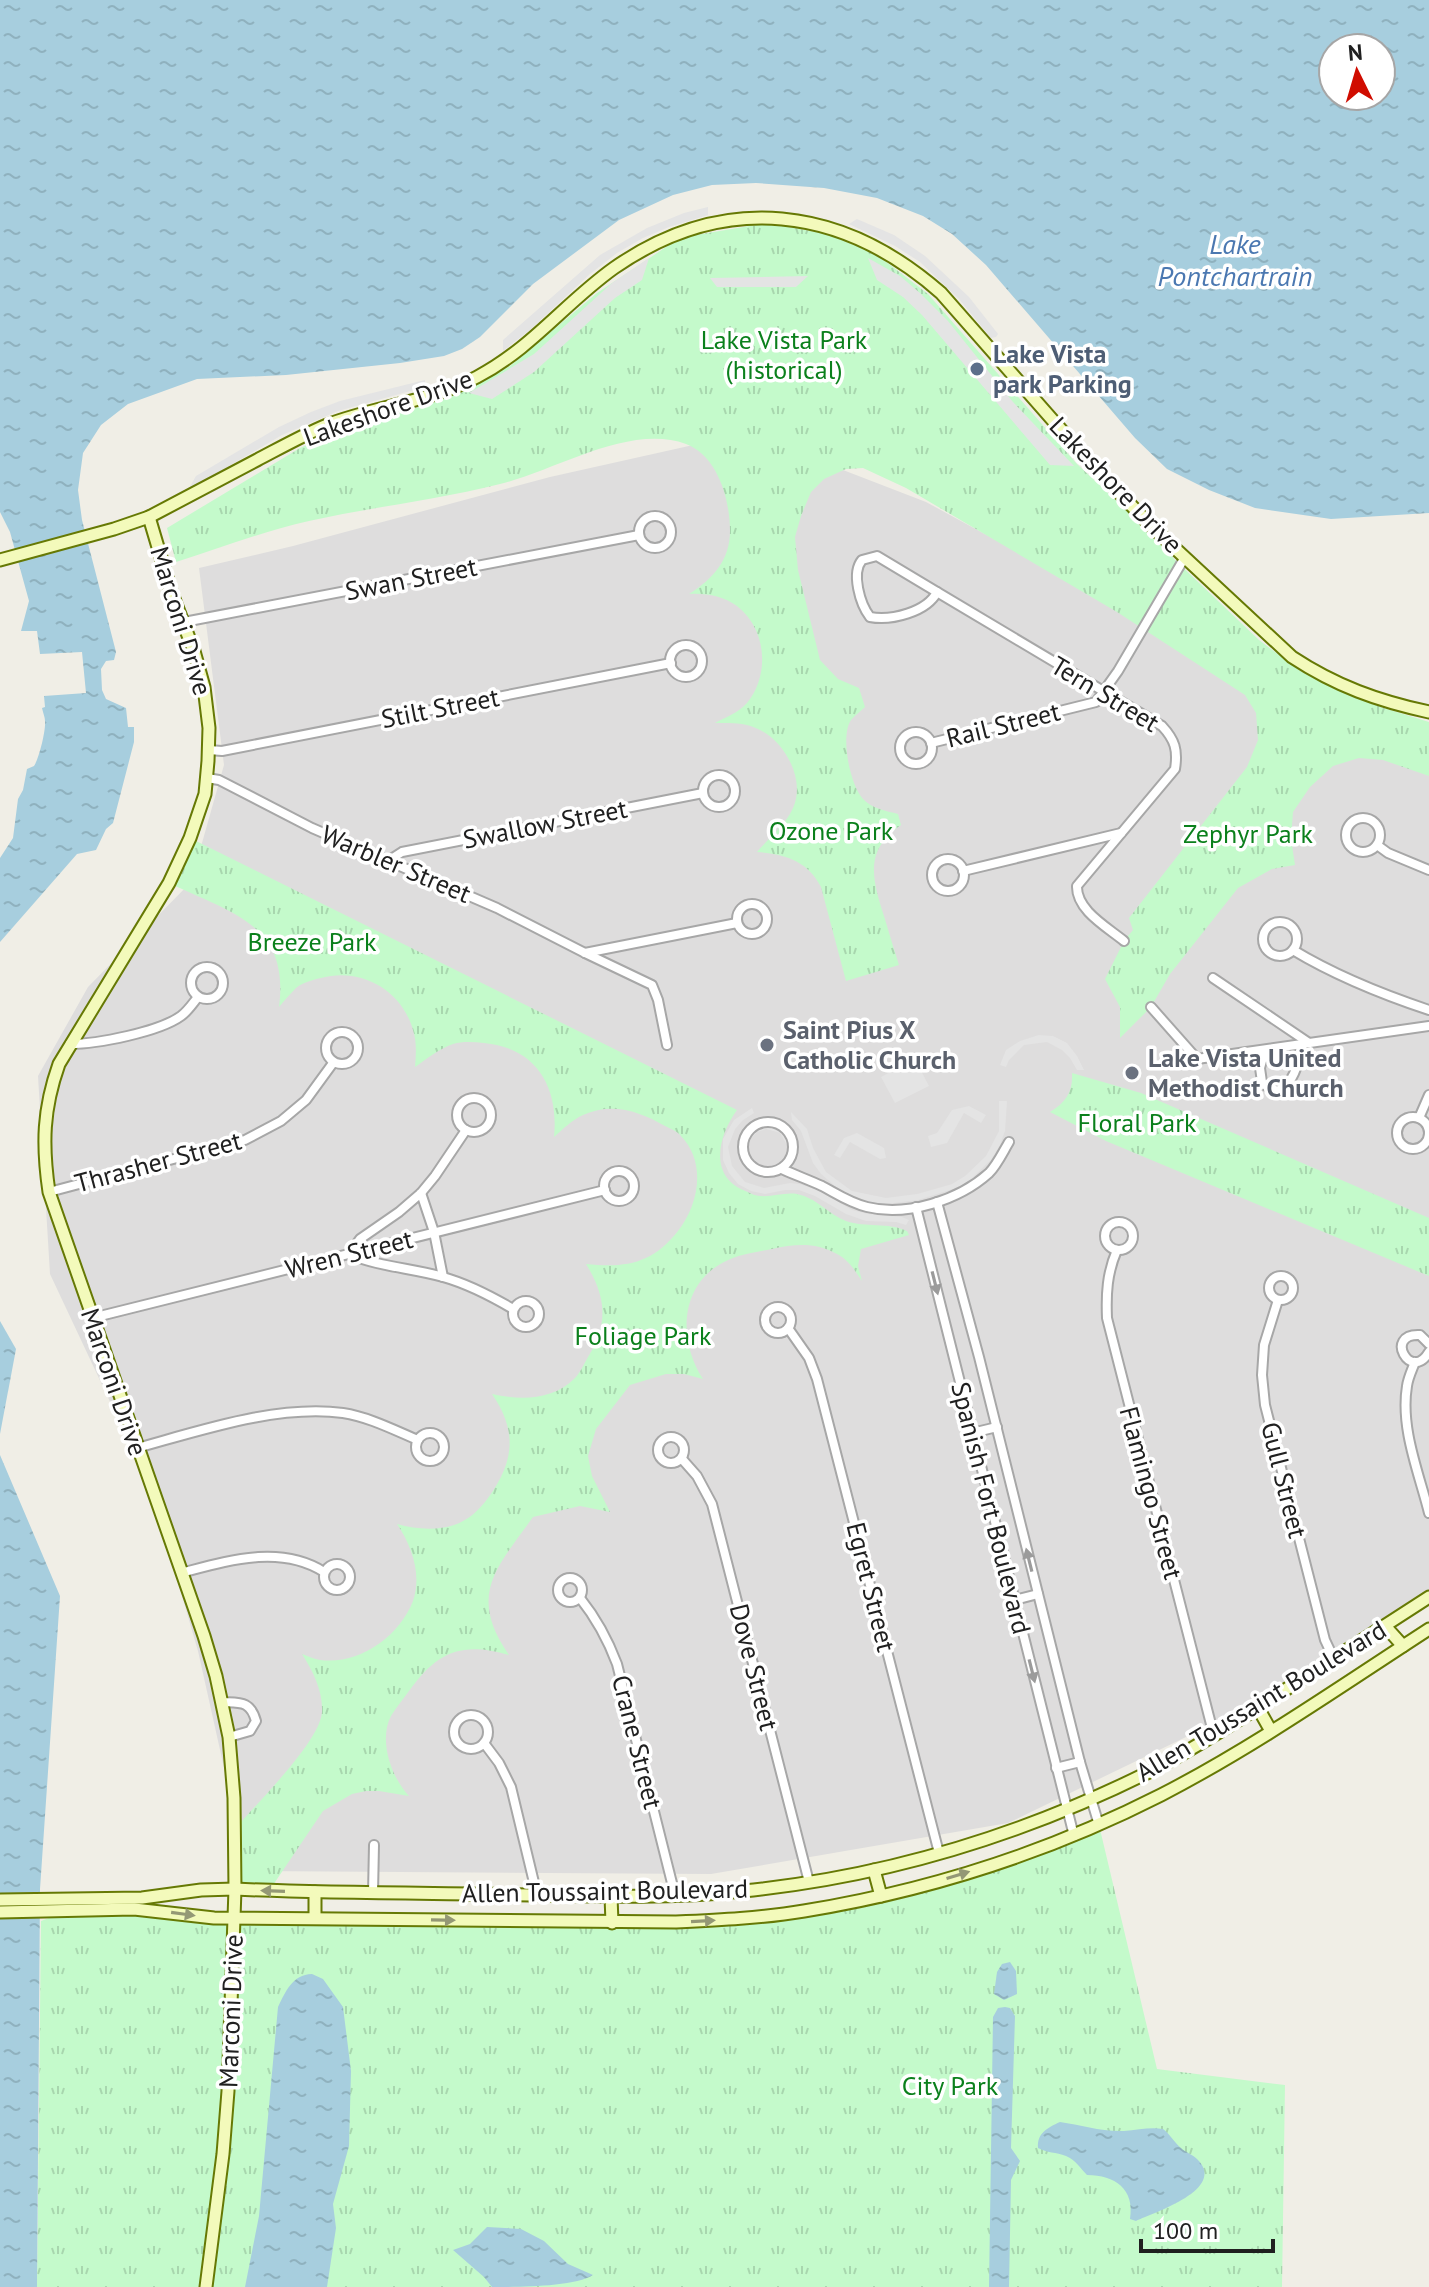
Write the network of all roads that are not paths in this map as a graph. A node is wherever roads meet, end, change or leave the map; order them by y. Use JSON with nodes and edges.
{"nodes":[{"id":1,"x":149,"y":517,"type":"junction"},
{"id":2,"x":639,"y":535,"type":"junction"},
{"id":3,"x":1185,"y":557,"type":"junction"},
{"id":4,"x":5,"y":559,"type":"edge"},
{"id":5,"x":937,"y":592,"type":"junction"},
{"id":6,"x":184,"y":622,"type":"junction"},
{"id":7,"x":671,"y":663,"type":"dead end"},
{"id":8,"x":1103,"y":693,"type":"junction"},
{"id":9,"x":1429,"y":712,"type":"edge"},
{"id":10,"x":931,"y":743,"type":"junction"},
{"id":11,"x":209,"y":750,"type":"junction"},
{"id":12,"x":207,"y":778,"type":"junction"},
{"id":13,"x":703,"y":793,"type":"dead end"},
{"id":14,"x":1121,"y":833,"type":"junction"},
{"id":15,"x":1377,"y":845,"type":"junction"},
{"id":16,"x":388,"y":861,"type":"junction"},
{"id":17,"x":1429,"y":870,"type":"edge"},
{"id":18,"x":963,"y":871,"type":"dead end"},
{"id":19,"x":737,"y":923,"type":"dead end"},
{"id":20,"x":1124,"y":941,"type":"dead end"},
{"id":21,"x":1293,"y":950,"type":"junction"},
{"id":22,"x":585,"y":953,"type":"junction"},
{"id":23,"x":1213,"y":978,"type":"dead end"},
{"id":24,"x":198,"y":997,"type":"junction"},
{"id":25,"x":1151,"y":1007,"type":"dead end"},
{"id":26,"x":1429,"y":1010,"type":"edge"},
{"id":27,"x":1429,"y":1026,"type":"edge"},
{"id":28,"x":70,"y":1044,"type":"junction"},
{"id":29,"x":1306,"y":1044,"type":"junction"},
{"id":30,"x":667,"y":1045,"type":"dead end"},
{"id":31,"x":1265,"y":1050,"type":"junction"},
{"id":32,"x":333,"y":1063,"type":"junction"},
{"id":33,"x":1429,"y":1095,"type":"edge"},
{"id":34,"x":1419,"y":1118,"type":"junction"},
{"id":35,"x":466,"y":1130,"type":"junction"},
{"id":36,"x":1009,"y":1142,"type":"dead end"},
{"id":37,"x":782,"y":1169,"type":"junction"},
{"id":38,"x":605,"y":1190,"type":"dead end"},
{"id":39,"x":49,"y":1192,"type":"junction"},
{"id":40,"x":421,"y":1193,"type":"junction"},
{"id":41,"x":937,"y":1202,"type":"junction"},
{"id":42,"x":916,"y":1207,"type":"junction"},
{"id":43,"x":434,"y":1232,"type":"junction"},
{"id":44,"x":1117,"y":1250,"type":"dead end"},
{"id":45,"x":349,"y":1254,"type":"junction"},
{"id":46,"x":443,"y":1277,"type":"junction"},
{"id":47,"x":1278,"y":1300,"type":"dead end"},
{"id":48,"x":513,"y":1309,"type":"dead end"},
{"id":49,"x":92,"y":1318,"type":"junction"},
{"id":50,"x":788,"y":1328,"type":"dead end"},
{"id":51,"x":1429,"y":1344,"type":"edge"},
{"id":52,"x":1429,"y":1352,"type":"edge"},
{"id":53,"x":1415,"y":1362,"type":"junction"},
{"id":54,"x":997,"y":1427,"type":"junction"},
{"id":55,"x":972,"y":1433,"type":"junction"},
{"id":56,"x":418,"y":1440,"type":"dead end"},
{"id":57,"x":137,"y":1448,"type":"junction"},
{"id":58,"x":682,"y":1459,"type":"dead end"},
{"id":59,"x":1429,"y":1513,"type":"edge"},
{"id":60,"x":324,"y":1572,"type":"dead end"},
{"id":61,"x":181,"y":1573,"type":"junction"},
{"id":62,"x":1038,"y":1594,"type":"junction"},
{"id":63,"x":1429,"y":1597,"type":"edge"},
{"id":64,"x":580,"y":1598,"type":"dead end"},
{"id":65,"x":1015,"y":1600,"type":"junction"},
{"id":66,"x":1385,"y":1626,"type":"junction"},
{"id":67,"x":1429,"y":1629,"type":"edge"},
{"id":68,"x":1403,"y":1646,"type":"junction"},
{"id":69,"x":1334,"y":1659,"type":"junction"},
{"id":70,"x":221,"y":1702,"type":"junction"},
{"id":71,"x":1258,"y":1708,"type":"junction"},
{"id":72,"x":1271,"y":1731,"type":"junction"},
{"id":73,"x":1214,"y":1736,"type":"junction"},
{"id":74,"x":229,"y":1737,"type":"junction"},
{"id":75,"x":484,"y":1743,"type":"junction"},
{"id":76,"x":1080,"y":1762,"type":"junction"},
{"id":77,"x":1056,"y":1768,"type":"junction"},
{"id":78,"x":1091,"y":1798,"type":"junction"},
{"id":79,"x":1066,"y":1809,"type":"junction"},
{"id":80,"x":1099,"y":1825,"type":"junction"},
{"id":81,"x":1074,"y":1836,"type":"junction"},
{"id":82,"x":374,"y":1845,"type":"dead end"},
{"id":83,"x":939,"y":1853,"type":"junction"},
{"id":84,"x":874,"y":1870,"type":"junction"},
{"id":85,"x":809,"y":1882,"type":"junction"},
{"id":86,"x":235,"y":1889,"type":"junction"},
{"id":87,"x":315,"y":1892,"type":"junction"},
{"id":88,"x":373,"y":1893,"type":"junction"},
{"id":89,"x":537,"y":1895,"type":"junction"},
{"id":90,"x":675,"y":1895,"type":"junction"},
{"id":91,"x":611,"y":1896,"type":"junction"},
{"id":92,"x":881,"y":1896,"type":"junction"},
{"id":93,"x":0,"y":1900,"type":"edge"},
{"id":94,"x":49,"y":1905,"type":"junction"},
{"id":95,"x":0,"y":1912,"type":"edge"},
{"id":96,"x":235,"y":1918,"type":"junction"},
{"id":97,"x":315,"y":1918,"type":"junction"},
{"id":98,"x":612,"y":1923,"type":"junction"},
{"id":99,"x":206,"y":2287,"type":"edge"}],
"edges":[{"from":1,"to":3,"type":"street","name":"Lakeshore Drive"},
{"from":1,"to":4,"type":"street","name":"Lakeshore Drive"},
{"from":1,"to":6,"type":"street","name":"Marconi Drive"},
{"from":2,"to":2,"type":"street","name":"Swan Street"},
{"from":2,"to":6,"type":"street","name":"Swan Street"},
{"from":3,"to":8,"type":"street"},
{"from":3,"to":9,"type":"street","name":"Lakeshore Drive"},
{"from":5,"to":5,"type":"street","name":"Tern Street"},
{"from":5,"to":8,"type":"street","name":"Tern Street"},
{"from":6,"to":11,"type":"street","name":"Marconi Drive"},
{"from":7,"to":11,"type":"street","name":"Stilt Street"},
{"from":8,"to":10,"type":"street","name":"Rail Street"},
{"from":8,"to":14,"type":"street","name":"Tern Street"},
{"from":10,"to":10,"type":"street","name":"Rail Street"},
{"from":11,"to":12,"type":"street","name":"Marconi Drive"},
{"from":12,"to":16,"type":"street","name":"Warbler Street"},
{"from":12,"to":28,"type":"street","name":"Marconi Drive"},
{"from":13,"to":16,"type":"street","name":"Swallow Street"},
{"from":14,"to":18,"type":"street"},
{"from":14,"to":20,"type":"street","name":"Tern Street"},
{"from":15,"to":15,"type":"street"},
{"from":15,"to":17,"type":"street"},
{"from":16,"to":22,"type":"street","name":"Warbler Street"},
{"from":19,"to":22,"type":"street"},
{"from":21,"to":21,"type":"street"},
{"from":21,"to":26,"type":"street"},
{"from":22,"to":30,"type":"street","name":"Warbler Street"},
{"from":23,"to":29,"type":"street"},
{"from":24,"to":24,"type":"street"},
{"from":24,"to":28,"type":"street"},
{"from":25,"to":31,"type":"street"},
{"from":27,"to":29,"type":"street"},
{"from":28,"to":39,"type":"street","name":"Marconi Drive"},
{"from":29,"to":31,"type":"street"},
{"from":29,"to":31,"type":"street"},
{"from":32,"to":32,"type":"street","name":"Thrasher Street"},
{"from":32,"to":39,"type":"street","name":"Thrasher Street"},
{"from":33,"to":34,"type":"street"},
{"from":34,"to":34,"type":"street"},
{"from":35,"to":35,"type":"street"},
{"from":35,"to":40,"type":"street"},
{"from":36,"to":41,"type":"street"},
{"from":37,"to":37,"type":"street"},
{"from":37,"to":42,"type":"street"},
{"from":38,"to":43,"type":"street","name":"Wren Street"},
{"from":39,"to":49,"type":"street","name":"Marconi Drive"},
{"from":40,"to":43,"type":"street"},
{"from":40,"to":45,"type":"street"},
{"from":41,"to":42,"type":"street"},
{"from":41,"to":54,"type":"street","name":"Spanish Fort Boulevard"},
{"from":42,"to":55,"type":"street","name":"Spanish Fort Boulevard","one_way":true},
{"from":43,"to":45,"type":"street","name":"Wren Street"},
{"from":43,"to":46,"type":"street"},
{"from":44,"to":73,"type":"street","name":"Flamingo Street"},
{"from":45,"to":46,"type":"street"},
{"from":45,"to":49,"type":"street","name":"Wren Street"},
{"from":46,"to":48,"type":"street"},
{"from":47,"to":69,"type":"street","name":"Gull Street"},
{"from":49,"to":57,"type":"street","name":"Marconi Drive"},
{"from":50,"to":83,"type":"street","name":"Egret Street"},
{"from":51,"to":53,"type":"street"},
{"from":52,"to":53,"type":"street"},
{"from":53,"to":59,"type":"street"},
{"from":54,"to":55,"type":"street"},
{"from":62,"to":54,"type":"street","name":"Spanish Fort Boulevard","one_way":true},
{"from":55,"to":65,"type":"street","name":"Spanish Fort Boulevard"},
{"from":56,"to":57,"type":"street"},
{"from":57,"to":61,"type":"street","name":"Marconi Drive"},
{"from":58,"to":85,"type":"street","name":"Dove Street"},
{"from":60,"to":61,"type":"street"},
{"from":61,"to":70,"type":"street","name":"Marconi Drive"},
{"from":62,"to":65,"type":"street"},
{"from":62,"to":76,"type":"street","name":"Spanish Fort Boulevard"},
{"from":63,"to":66,"type":"street","name":"Allen Toussaint Boulevard"},
{"from":64,"to":90,"type":"street","name":"Crane Street"},
{"from":65,"to":77,"type":"street","name":"Spanish Fort Boulevard","one_way":true},
{"from":66,"to":68,"type":"street"},
{"from":66,"to":69,"type":"street","name":"Allen Toussaint Boulevard"},
{"from":67,"to":68,"type":"street","name":"Allen Toussaint Boulevard"},
{"from":68,"to":72,"type":"street","name":"Allen Toussaint Boulevard"},
{"from":69,"to":71,"type":"street","name":"Allen Toussaint Boulevard"},
{"from":70,"to":74,"type":"street","name":"Marconi Drive"},
{"from":70,"to":74,"type":"street"},
{"from":71,"to":72,"type":"street"},
{"from":71,"to":73,"type":"street","name":"Allen Toussaint Boulevard"},
{"from":72,"to":80,"type":"street","name":"Allen Toussaint Boulevard"},
{"from":73,"to":78,"type":"street","name":"Allen Toussaint Boulevard"},
{"from":74,"to":86,"type":"street","name":"Marconi Drive"},
{"from":75,"to":75,"type":"street"},
{"from":75,"to":89,"type":"street"},
{"from":76,"to":77,"type":"street"},
{"from":76,"to":78,"type":"street","name":"Spanish Fort Boulevard"},
{"from":77,"to":79,"type":"street","name":"Spanish Fort Boulevard"},
{"from":78,"to":79,"type":"street","name":"Allen Toussaint Boulevard"},
{"from":78,"to":80,"type":"street","name":"Spanish Fort Boulevard"},
{"from":79,"to":81,"type":"street","name":"Spanish Fort Boulevard"},
{"from":79,"to":83,"type":"street","name":"Allen Toussaint Boulevard"},
{"from":80,"to":81,"type":"street","name":"Allen Toussaint Boulevard"},
{"from":92,"to":81,"type":"street","name":"Allen Toussaint Boulevard","one_way":true},
{"from":82,"to":88,"type":"street"},
{"from":83,"to":84,"type":"street","name":"Allen Toussaint Boulevard"},
{"from":84,"to":85,"type":"street","name":"Allen Toussaint Boulevard"},
{"from":84,"to":92,"type":"street"},
{"from":85,"to":90,"type":"street","name":"Allen Toussaint Boulevard"},
{"from":87,"to":86,"type":"street","name":"Allen Toussaint Boulevard","one_way":true},
{"from":86,"to":94,"type":"street","name":"Allen Toussaint Boulevard"},
{"from":86,"to":96,"type":"street","name":"Marconi Drive"},
{"from":87,"to":88,"type":"street","name":"Allen Toussaint Boulevard"},
{"from":87,"to":97,"type":"street"},
{"from":88,"to":89,"type":"street","name":"Allen Toussaint Boulevard"},
{"from":89,"to":91,"type":"street","name":"Allen Toussaint Boulevard"},
{"from":90,"to":91,"type":"street","name":"Allen Toussaint Boulevard"},
{"from":91,"to":98,"type":"street"},
{"from":98,"to":92,"type":"street","name":"Allen Toussaint Boulevard","one_way":true},
{"from":93,"to":94,"type":"street","name":"Allen Toussaint Boulevard"},
{"from":94,"to":95,"type":"street","name":"Allen Toussaint Boulevard"},
{"from":94,"to":96,"type":"street","name":"Allen Toussaint Boulevard","one_way":true},
{"from":96,"to":97,"type":"street","name":"Allen Toussaint Boulevard"},
{"from":96,"to":99,"type":"street","name":"Marconi Drive"},
{"from":97,"to":98,"type":"street","name":"Allen Toussaint Boulevard","one_way":true}]}
